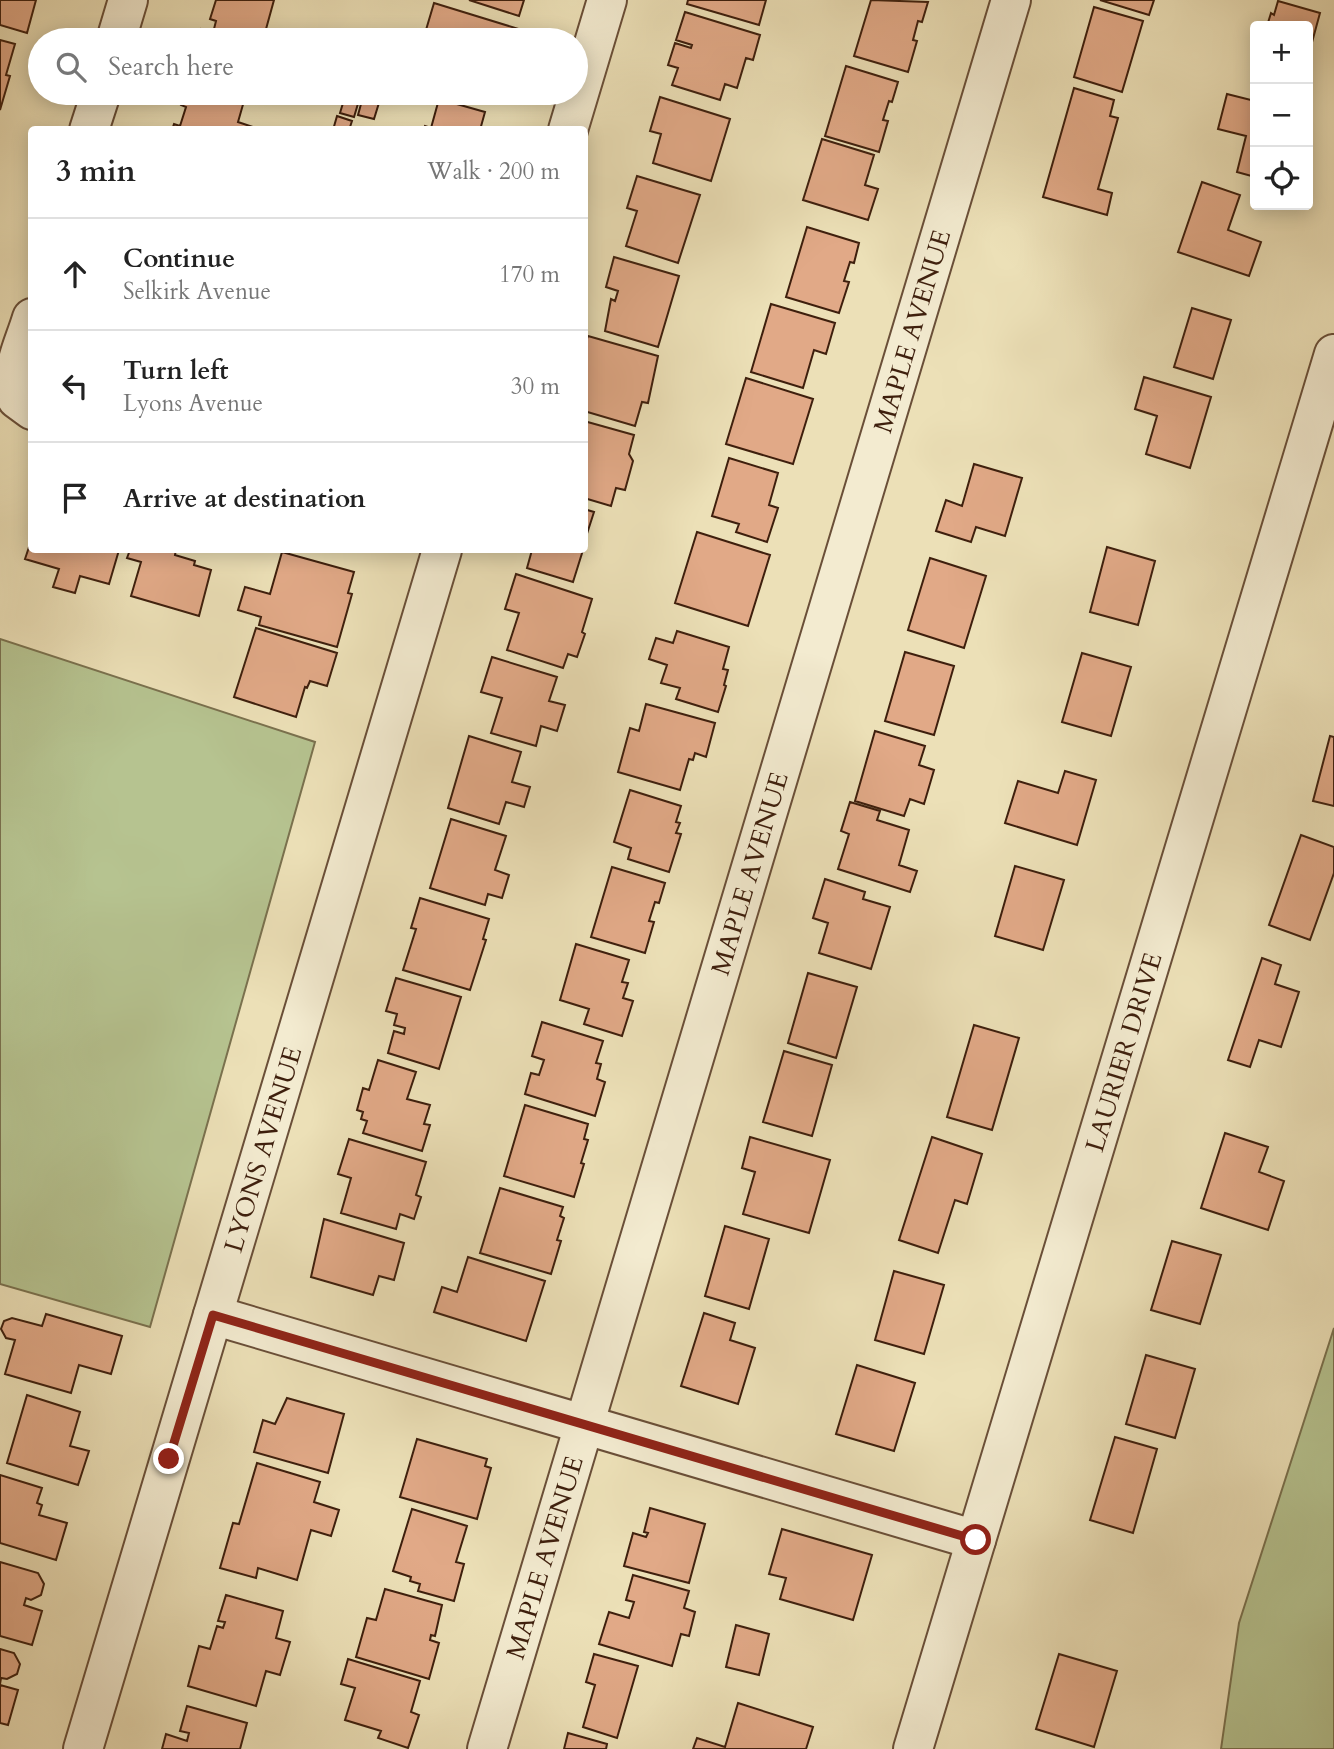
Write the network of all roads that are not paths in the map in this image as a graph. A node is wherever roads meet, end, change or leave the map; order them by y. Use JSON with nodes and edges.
{"nodes":[{"id":1,"x":128,"y":0,"type":"edge"},
{"id":2,"x":607,"y":0,"type":"edge"},
{"id":3,"x":1011,"y":0,"type":"edge"},
{"id":4,"x":120,"y":28,"type":"edge"},
{"id":5,"x":588,"y":63,"type":"edge"},
{"id":6,"x":97,"y":105,"type":"edge"},
{"id":7,"x":576,"y":105,"type":"edge"},
{"id":8,"x":90,"y":126,"type":"edge"},
{"id":9,"x":569,"y":126,"type":"edge"},
{"id":10,"x":28,"y":329,"type":"edge"},
{"id":11,"x":1334,"y":354,"type":"edge"},
{"id":12,"x":28,"y":407,"type":"edge"},
{"id":13,"x":441,"y":553,"type":"edge"},
{"id":14,"x":213,"y":1315,"type":"junction"},
{"id":15,"x":584,"y":1425,"type":"junction"},
{"id":16,"x":976,"y":1540,"type":"junction"},
{"id":17,"x":83,"y":1749,"type":"edge"},
{"id":18,"x":487,"y":1749,"type":"edge"},
{"id":19,"x":913,"y":1749,"type":"edge"}],
"edges":[{"from":1,"to":4,"type":"street"},
{"from":2,"to":5,"type":"street"},
{"from":3,"to":15,"type":"street","name":"MAPLE AVENUE"},
{"from":6,"to":8,"type":"street"},
{"from":7,"to":9,"type":"street"},
{"from":10,"to":12,"type":"street"},
{"from":11,"to":16,"type":"street","name":"LAURIER DRIVE"},
{"from":13,"to":14,"type":"street","name":"LYONS AVENUE"},
{"from":14,"to":15,"type":"street"},
{"from":14,"to":17,"type":"street","name":"LYONS AVENUE"},
{"from":15,"to":16,"type":"street"},
{"from":15,"to":18,"type":"street","name":"MAPLE AVENUE"},
{"from":16,"to":19,"type":"street","name":"LAURIER DRIVE"}]}
